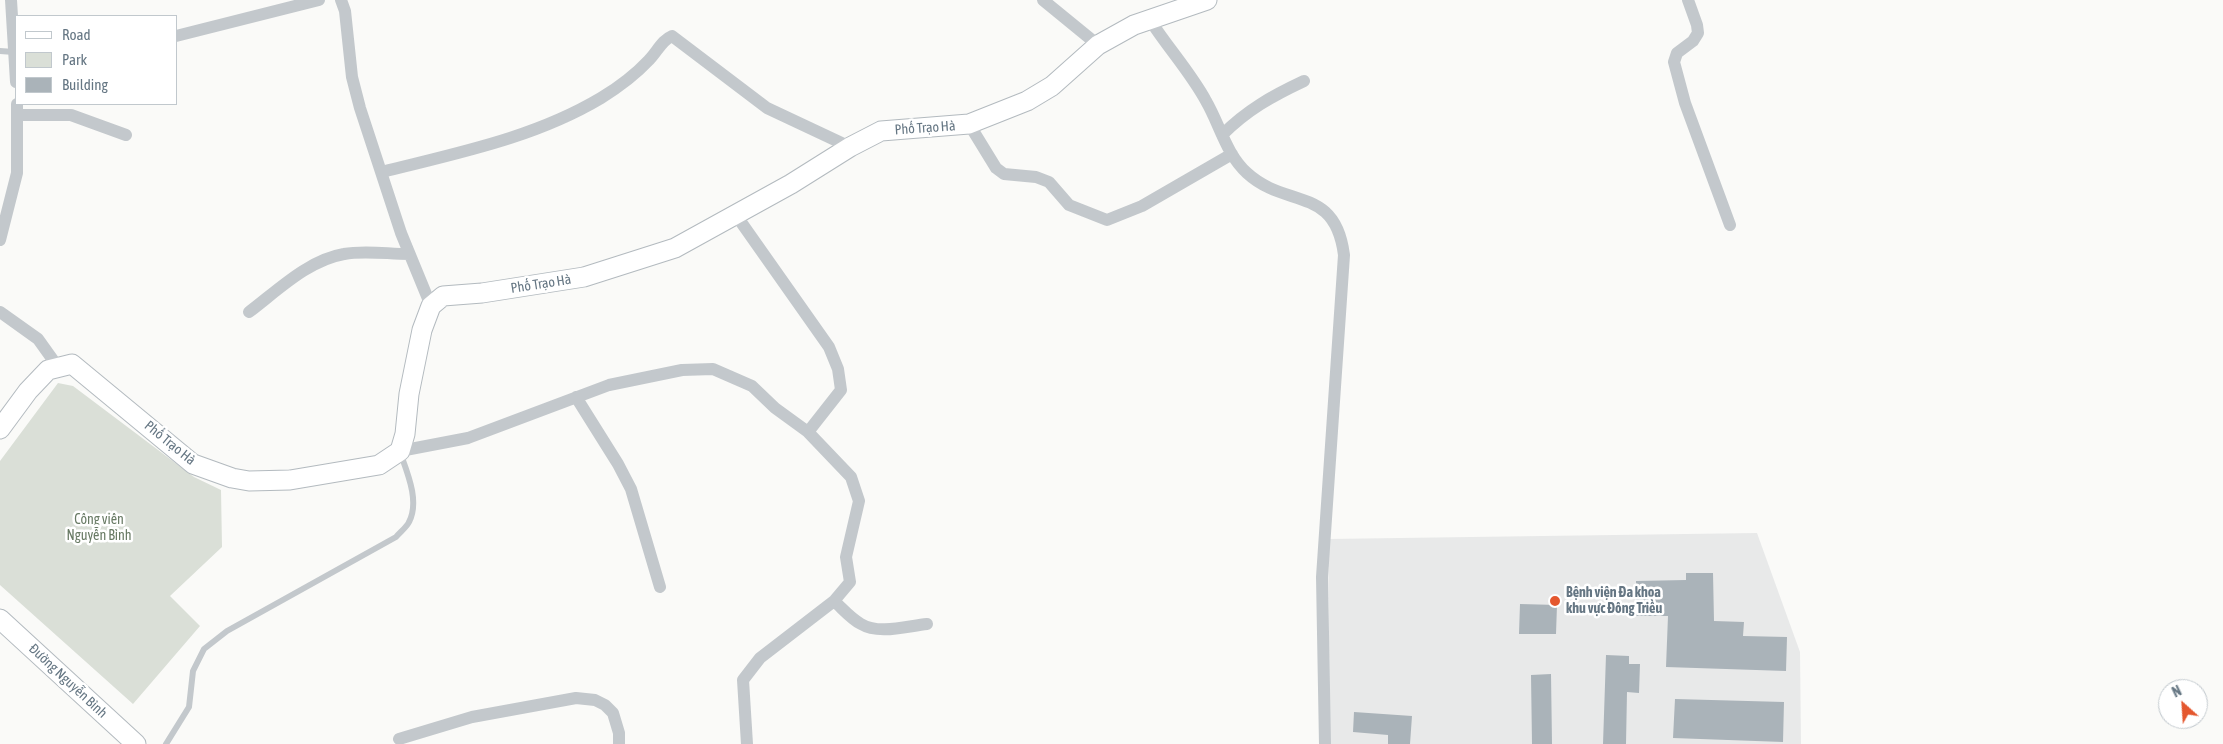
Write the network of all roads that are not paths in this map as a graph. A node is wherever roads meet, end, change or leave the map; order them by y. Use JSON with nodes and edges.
{"nodes":[{"id":1,"x":11,"y":0,"type":"edge"},
{"id":2,"x":319,"y":0,"type":"edge"},
{"id":3,"x":341,"y":0,"type":"edge"},
{"id":4,"x":1043,"y":0,"type":"edge"},
{"id":5,"x":1208,"y":0,"type":"edge"},
{"id":6,"x":1688,"y":0,"type":"edge"},
{"id":7,"x":1150,"y":20,"type":"junction"},
{"id":8,"x":178,"y":35,"type":"edge"},
{"id":9,"x":1098,"y":45,"type":"junction"},
{"id":10,"x":0,"y":51,"type":"edge"},
{"id":11,"x":14,"y":52,"type":"junction"},
{"id":12,"x":15,"y":67,"type":"edge"},
{"id":13,"x":1304,"y":81,"type":"dead end"},
{"id":14,"x":17,"y":109,"type":"edge"},
{"id":15,"x":969,"y":124,"type":"junction"},
{"id":16,"x":126,"y":135,"type":"dead end"},
{"id":17,"x":1222,"y":135,"type":"junction"},
{"id":18,"x":850,"y":147,"type":"junction"},
{"id":19,"x":1232,"y":154,"type":"junction"},
{"id":20,"x":382,"y":172,"type":"junction"},
{"id":21,"x":736,"y":215,"type":"junction"},
{"id":22,"x":1730,"y":225,"type":"dead end"},
{"id":23,"x":0,"y":240,"type":"edge"},
{"id":24,"x":409,"y":254,"type":"junction"},
{"id":25,"x":431,"y":306,"type":"junction"},
{"id":26,"x":0,"y":312,"type":"edge"},
{"id":27,"x":249,"y":312,"type":"dead end"},
{"id":28,"x":58,"y":367,"type":"junction"},
{"id":29,"x":576,"y":397,"type":"junction"},
{"id":30,"x":0,"y":428,"type":"edge"},
{"id":31,"x":808,"y":432,"type":"junction"},
{"id":32,"x":400,"y":451,"type":"junction"},
{"id":33,"x":660,"y":587,"type":"dead end"},
{"id":34,"x":834,"y":601,"type":"junction"},
{"id":35,"x":0,"y":619,"type":"edge"},
{"id":36,"x":927,"y":624,"type":"dead end"},
{"id":37,"x":399,"y":739,"type":"dead end"},
{"id":38,"x":136,"y":744,"type":"edge"},
{"id":39,"x":166,"y":744,"type":"edge"},
{"id":40,"x":619,"y":744,"type":"edge"},
{"id":41,"x":747,"y":744,"type":"edge"},
{"id":42,"x":1324,"y":744,"type":"edge"}],
"edges":[{"from":1,"to":11,"type":"street"},
{"from":2,"to":8,"type":"street"},
{"from":3,"to":20,"type":"street"},
{"from":4,"to":9,"type":"street"},
{"from":5,"to":7,"type":"street","name":"Phố Trạo Hà"},
{"from":6,"to":22,"type":"street"},
{"from":7,"to":9,"type":"street","name":"Phố Trạo Hà"},
{"from":7,"to":17,"type":"street"},
{"from":9,"to":15,"type":"street","name":"Phố Trạo Hà"},
{"from":10,"to":11,"type":"lane"},
{"from":11,"to":12,"type":"street"},
{"from":13,"to":17,"type":"street"},
{"from":14,"to":16,"type":"street"},
{"from":14,"to":23,"type":"street"},
{"from":15,"to":18,"type":"street","name":"Phố Trạo Hà"},
{"from":15,"to":19,"type":"street"},
{"from":17,"to":19,"type":"street"},
{"from":18,"to":20,"type":"street"},
{"from":18,"to":21,"type":"street","name":"Phố Trạo Hà"},
{"from":19,"to":42,"type":"street"},
{"from":20,"to":24,"type":"street"},
{"from":21,"to":25,"type":"street","name":"Phố Trạo Hà"},
{"from":21,"to":31,"type":"street"},
{"from":24,"to":25,"type":"street"},
{"from":24,"to":27,"type":"street"},
{"from":25,"to":32,"type":"street"},
{"from":26,"to":28,"type":"street"},
{"from":28,"to":30,"type":"street"},
{"from":28,"to":32,"type":"street","name":"Phố Trạo Hà"},
{"from":29,"to":31,"type":"street"},
{"from":29,"to":32,"type":"street"},
{"from":29,"to":33,"type":"street"},
{"from":31,"to":34,"type":"street"},
{"from":32,"to":39,"type":"lane"},
{"from":34,"to":36,"type":"street"},
{"from":34,"to":41,"type":"street"},
{"from":35,"to":38,"type":"street","name":"Đường Nguyễn Bình"},
{"from":37,"to":40,"type":"street"}]}
